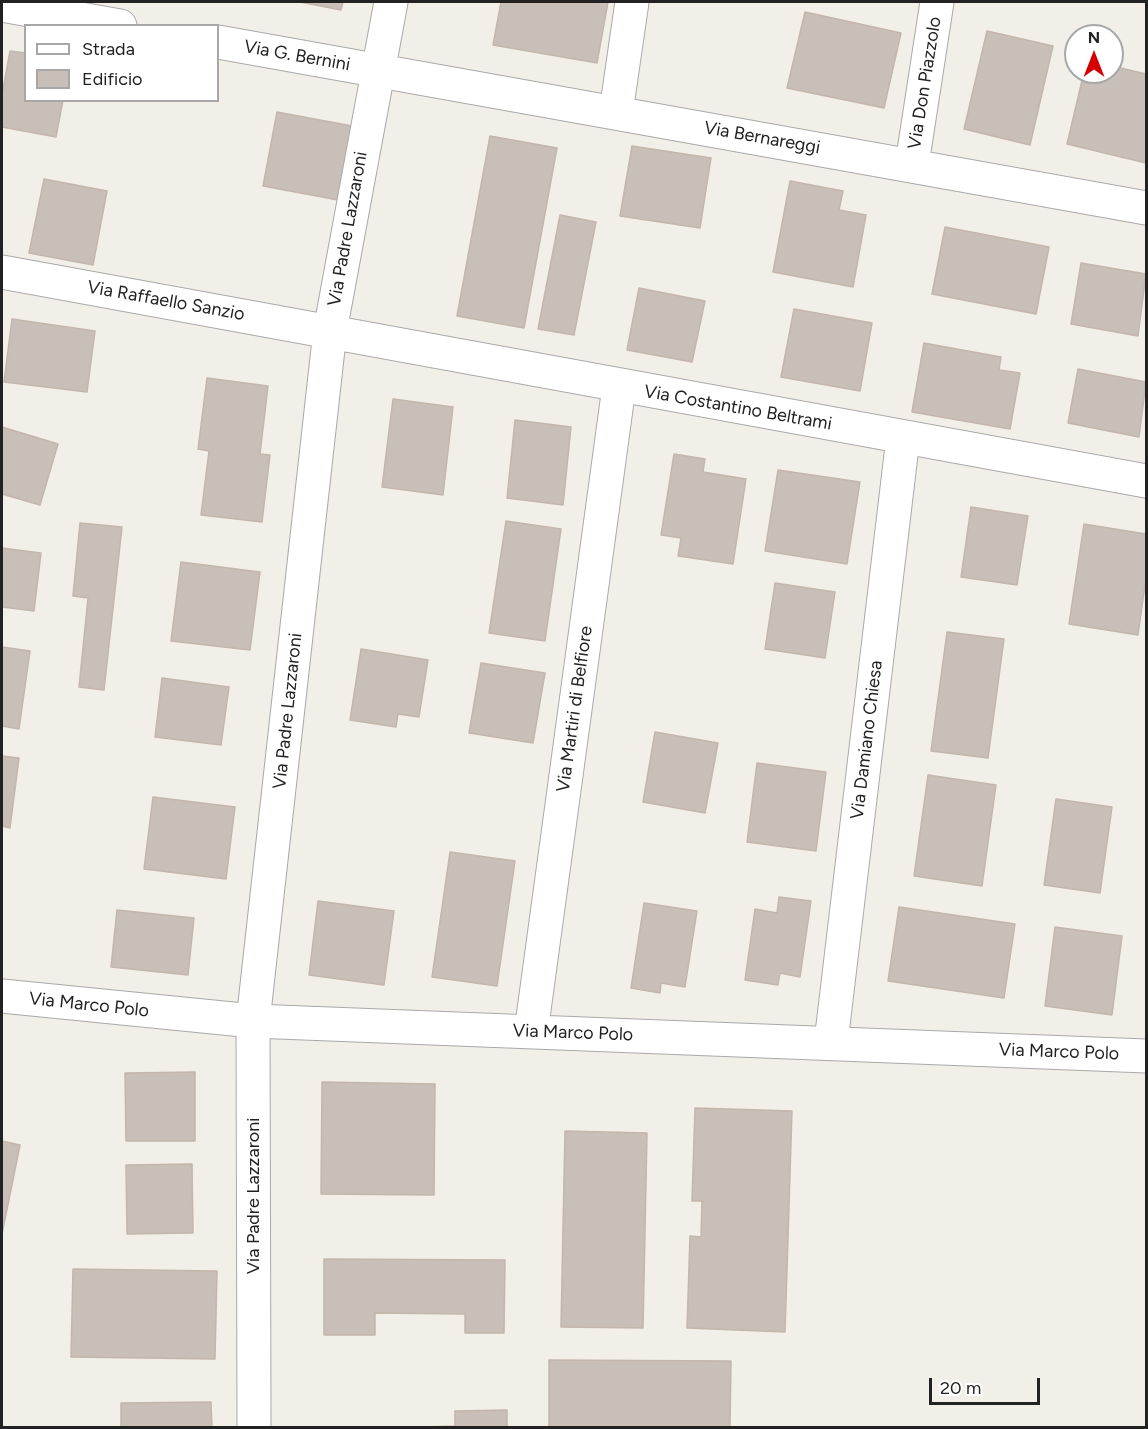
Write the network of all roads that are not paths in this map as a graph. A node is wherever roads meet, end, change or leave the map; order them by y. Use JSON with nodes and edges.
{"nodes":[{"id":1,"x":391,"y":2,"type":"edge"},
{"id":2,"x":632,"y":2,"type":"edge"},
{"id":3,"x":937,"y":2,"type":"edge"},
{"id":4,"x":2,"y":5,"type":"edge"},
{"id":5,"x":109,"y":24,"type":"edge"},
{"id":6,"x":219,"y":42,"type":"edge"},
{"id":7,"x":377,"y":70,"type":"junction"},
{"id":8,"x":616,"y":111,"type":"junction"},
{"id":9,"x":912,"y":164,"type":"junction"},
{"id":10,"x":1146,"y":208,"type":"edge"},
{"id":11,"x":2,"y":272,"type":"edge"},
{"id":12,"x":330,"y":331,"type":"junction"},
{"id":13,"x":619,"y":387,"type":"junction"},
{"id":14,"x":903,"y":438,"type":"junction"},
{"id":15,"x":1146,"y":482,"type":"edge"},
{"id":16,"x":2,"y":996,"type":"edge"},
{"id":17,"x":253,"y":1021,"type":"junction"},
{"id":18,"x":531,"y":1032,"type":"junction"},
{"id":19,"x":831,"y":1042,"type":"junction"},
{"id":20,"x":1146,"y":1056,"type":"edge"},
{"id":21,"x":254,"y":1428,"type":"edge"}],
"edges":[{"from":1,"to":7,"type":"street","name":"Via Padre Lazzaroni"},
{"from":2,"to":8,"type":"street"},
{"from":3,"to":9,"type":"street","name":"Via Don Piazzolo"},
{"from":4,"to":5,"type":"street"},
{"from":6,"to":7,"type":"street","name":"Via G. Bernini"},
{"from":7,"to":8,"type":"street","name":"Via Bernareggi"},
{"from":7,"to":12,"type":"street","name":"Via Padre Lazzaroni"},
{"from":8,"to":9,"type":"street","name":"Via Bernareggi"},
{"from":9,"to":10,"type":"street","name":"Via Bernareggi"},
{"from":11,"to":12,"type":"street","name":"Via Raffaello Sanzio"},
{"from":12,"to":13,"type":"street","name":"Via Costantino Beltrami"},
{"from":12,"to":17,"type":"street","name":"Via Padre Lazzaroni"},
{"from":13,"to":14,"type":"street","name":"Via Costantino Beltrami"},
{"from":13,"to":18,"type":"street","name":"Via Martiri di Belfiore"},
{"from":14,"to":15,"type":"street","name":"Via Costantino Beltrami"},
{"from":14,"to":19,"type":"street","name":"Via Damiano Chiesa"},
{"from":16,"to":17,"type":"street","name":"Via Marco Polo"},
{"from":17,"to":18,"type":"street","name":"Via Marco Polo"},
{"from":17,"to":21,"type":"street","name":"Via Padre Lazzaroni"},
{"from":18,"to":19,"type":"street","name":"Via Marco Polo"},
{"from":19,"to":20,"type":"street","name":"Via Marco Polo"}]}
